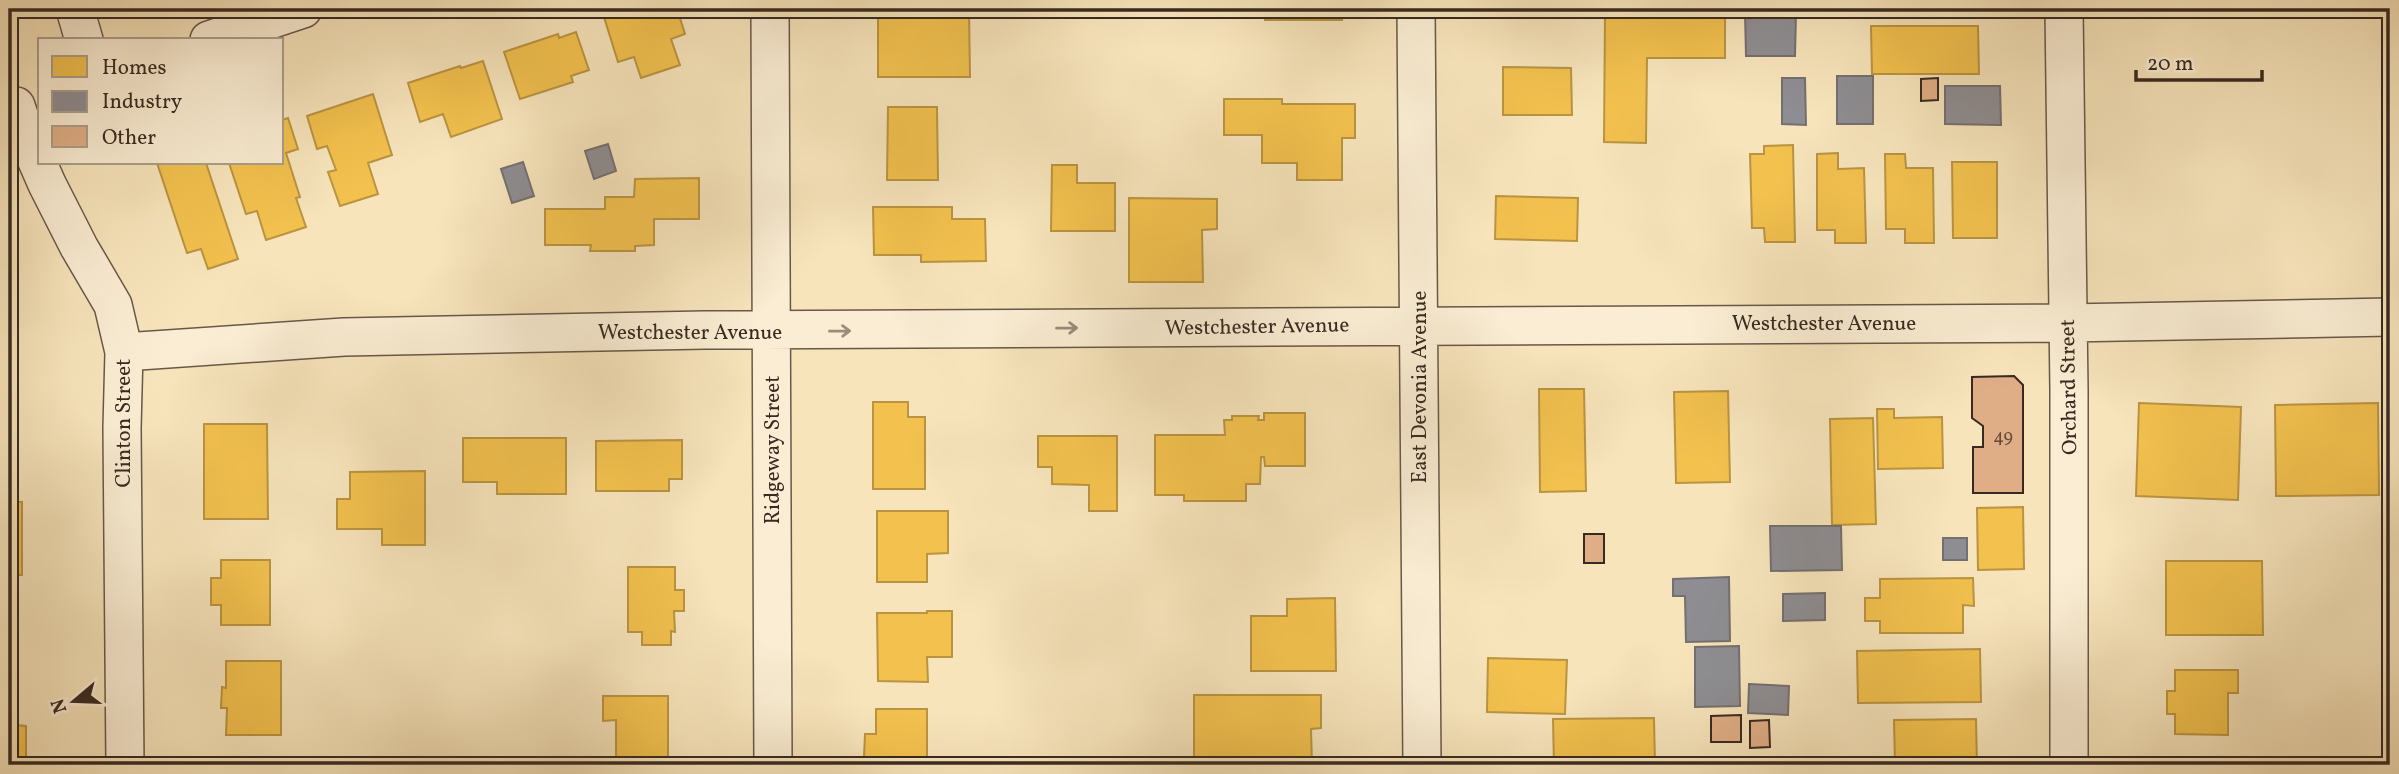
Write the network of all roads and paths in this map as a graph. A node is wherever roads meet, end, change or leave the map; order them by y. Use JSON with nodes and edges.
{"nodes":[{"id":1,"x":75,"y":9,"type":"edge"},
{"id":2,"x":303,"y":9,"type":"edge"},
{"id":3,"x":770,"y":9,"type":"edge"},
{"id":4,"x":1416,"y":9,"type":"edge"},
{"id":5,"x":2064,"y":9,"type":"edge"},
{"id":6,"x":83,"y":38,"type":"edge"},
{"id":7,"x":215,"y":38,"type":"edge"},
{"id":8,"x":22,"y":104,"type":"edge"},
{"id":9,"x":38,"y":163,"type":"edge"},
{"id":10,"x":38,"y":164,"type":"edge"},
{"id":11,"x":2390,"y":317,"type":"edge"},
{"id":12,"x":2067,"y":323,"type":"junction"},
{"id":13,"x":1418,"y":325,"type":"junction"},
{"id":14,"x":771,"y":331,"type":"junction"},
{"id":15,"x":124,"y":352,"type":"junction"},
{"id":16,"x":125,"y":765,"type":"edge"},
{"id":17,"x":773,"y":765,"type":"edge"},
{"id":18,"x":1422,"y":765,"type":"edge"},
{"id":19,"x":2069,"y":765,"type":"edge"}],
"edges":[{"from":1,"to":6,"type":"street"},
{"from":2,"to":7,"type":"street"},
{"from":3,"to":14,"type":"street","name":"Ridgeway Street"},
{"from":4,"to":13,"type":"street","name":"East Devonia Avenue"},
{"from":5,"to":12,"type":"street","name":"Orchard Street"},
{"from":8,"to":9,"type":"street","name":"Clinton Street"},
{"from":10,"to":15,"type":"street","name":"Clinton Street"},
{"from":11,"to":12,"type":"street","name":"Westchester Avenue"},
{"from":12,"to":13,"type":"street","name":"Westchester Avenue"},
{"from":12,"to":19,"type":"street","name":"Orchard Street"},
{"from":14,"to":13,"type":"street","name":"Westchester Avenue","one_way":true},
{"from":13,"to":18,"type":"street","name":"East Devonia Avenue"},
{"from":14,"to":15,"type":"street","name":"Westchester Avenue"},
{"from":14,"to":17,"type":"street","name":"Ridgeway Street"},
{"from":15,"to":16,"type":"street","name":"Clinton Street"}]}
